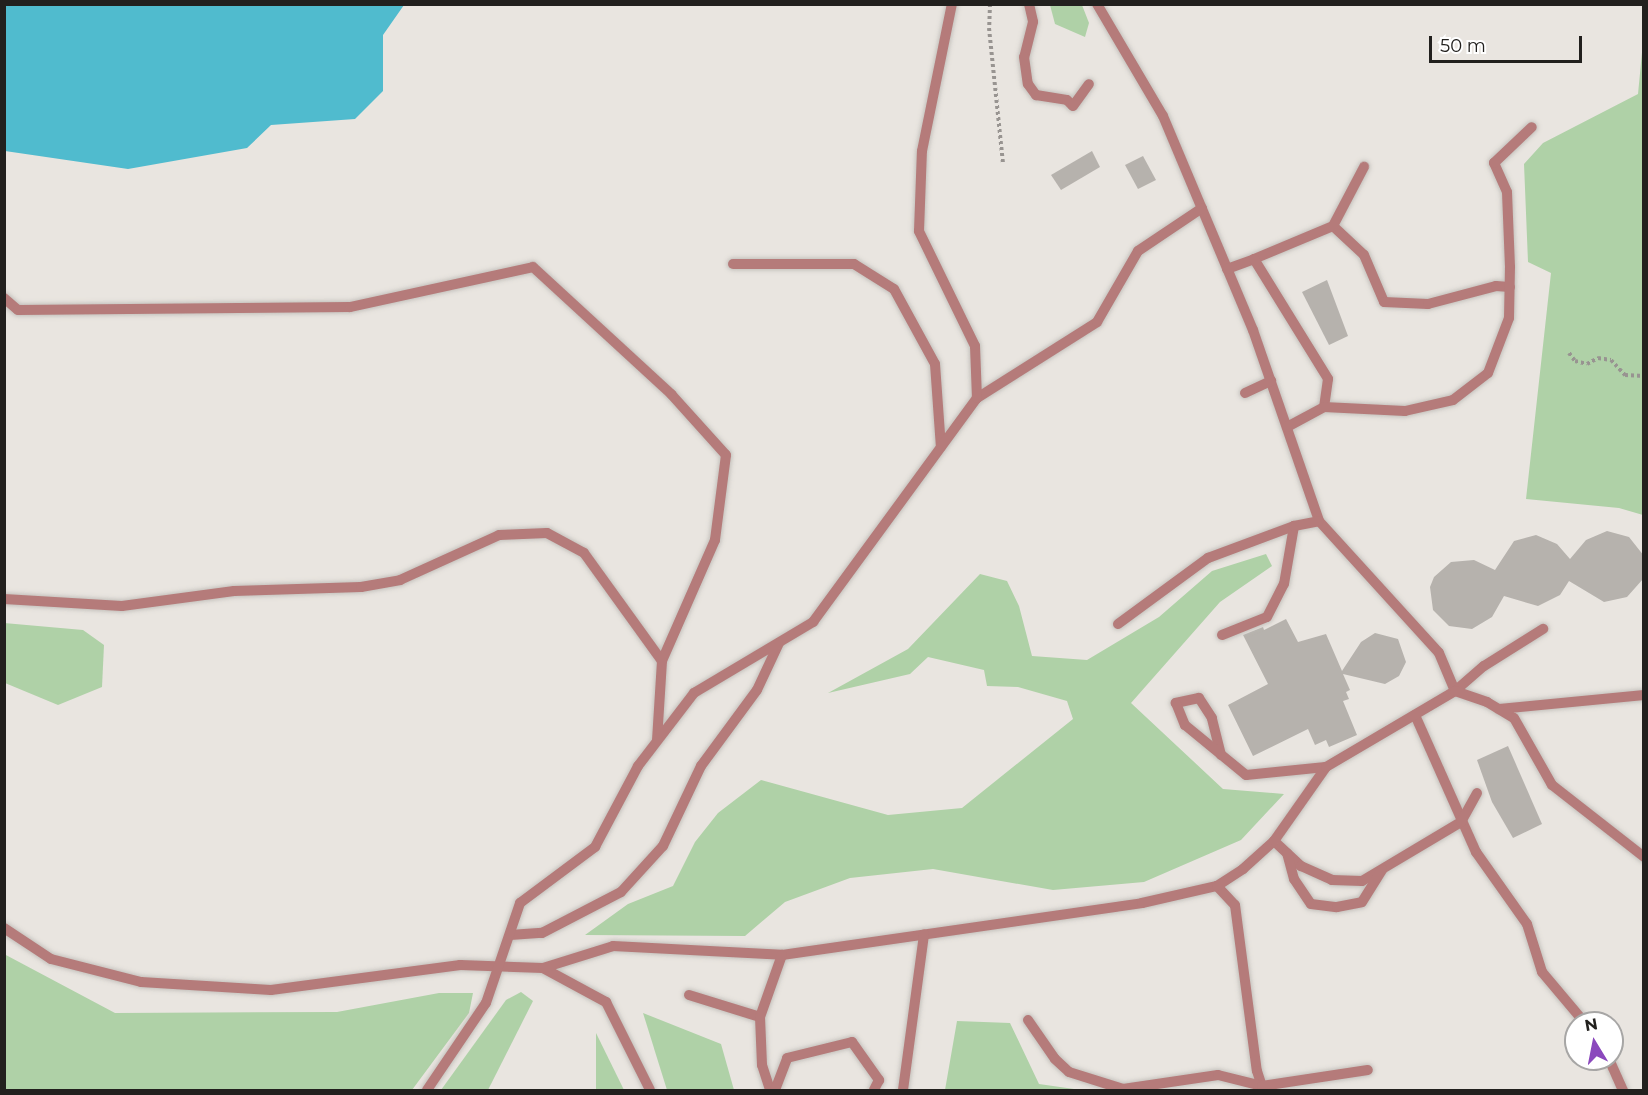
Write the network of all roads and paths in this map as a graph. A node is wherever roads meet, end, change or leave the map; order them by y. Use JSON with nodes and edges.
{"nodes":[{"id":1,"x":952,"y":4,"type":"edge"},
{"id":2,"x":990,"y":4,"type":"edge"},
{"id":3,"x":1029,"y":4,"type":"edge"},
{"id":4,"x":1097,"y":4,"type":"edge"},
{"id":5,"x":1089,"y":84,"type":"dead end"},
{"id":6,"x":1532,"y":127,"type":"dead end"},
{"id":7,"x":1003,"y":163,"type":"dead end"},
{"id":8,"x":1364,"y":167,"type":"dead end"},
{"id":9,"x":1202,"y":208,"type":"junction"},
{"id":10,"x":1334,"y":226,"type":"junction"},
{"id":11,"x":1254,"y":259,"type":"junction"},
{"id":12,"x":733,"y":264,"type":"dead end"},
{"id":13,"x":1227,"y":269,"type":"junction"},
{"id":14,"x":1510,"y":287,"type":"junction"},
{"id":15,"x":4,"y":297,"type":"edge"},
{"id":16,"x":1569,"y":353,"type":"dead end"},
{"id":17,"x":1644,"y":376,"type":"edge"},
{"id":18,"x":1271,"y":381,"type":"junction"},
{"id":19,"x":1245,"y":393,"type":"dead end"},
{"id":20,"x":977,"y":398,"type":"junction"},
{"id":21,"x":1324,"y":407,"type":"junction"},
{"id":22,"x":1287,"y":427,"type":"junction"},
{"id":23,"x":941,"y":447,"type":"junction"},
{"id":24,"x":1319,"y":521,"type":"junction"},
{"id":25,"x":1294,"y":526,"type":"junction"},
{"id":26,"x":4,"y":599,"type":"edge"},
{"id":27,"x":1118,"y":624,"type":"dead end"},
{"id":28,"x":1543,"y":629,"type":"dead end"},
{"id":29,"x":1222,"y":635,"type":"dead end"},
{"id":30,"x":779,"y":643,"type":"junction"},
{"id":31,"x":662,"y":661,"type":"junction"},
{"id":32,"x":1455,"y":691,"type":"junction"},
{"id":33,"x":1644,"y":695,"type":"edge"},
{"id":34,"x":1499,"y":709,"type":"junction"},
{"id":35,"x":1415,"y":715,"type":"junction"},
{"id":36,"x":657,"y":740,"type":"junction"},
{"id":37,"x":1221,"y":755,"type":"junction"},
{"id":38,"x":1326,"y":767,"type":"junction"},
{"id":39,"x":1477,"y":793,"type":"dead end"},
{"id":40,"x":1461,"y":822,"type":"junction"},
{"id":41,"x":1274,"y":841,"type":"junction"},
{"id":42,"x":1287,"y":853,"type":"junction"},
{"id":43,"x":1644,"y":857,"type":"edge"},
{"id":44,"x":1385,"y":865,"type":"junction"},
{"id":45,"x":1217,"y":886,"type":"junction"},
{"id":46,"x":4,"y":928,"type":"edge"},
{"id":47,"x":924,"y":934,"type":"junction"},
{"id":48,"x":510,"y":935,"type":"junction"},
{"id":49,"x":782,"y":955,"type":"junction"},
{"id":50,"x":500,"y":966,"type":"junction"},
{"id":51,"x":543,"y":968,"type":"junction"},
{"id":52,"x":689,"y":995,"type":"dead end"},
{"id":53,"x":1575,"y":1011,"type":"edge"},
{"id":54,"x":760,"y":1017,"type":"junction"},
{"id":55,"x":1028,"y":1020,"type":"dead end"},
{"id":56,"x":1368,"y":1070,"type":"dead end"},
{"id":57,"x":1614,"y":1071,"type":"edge"},
{"id":58,"x":1262,"y":1088,"type":"edge"},
{"id":59,"x":428,"y":1090,"type":"edge"},
{"id":60,"x":650,"y":1090,"type":"edge"},
{"id":61,"x":770,"y":1090,"type":"edge"},
{"id":62,"x":775,"y":1090,"type":"edge"},
{"id":63,"x":874,"y":1090,"type":"edge"},
{"id":64,"x":903,"y":1090,"type":"edge"},
{"id":65,"x":1623,"y":1090,"type":"edge"}],
"edges":[{"from":1,"to":20,"type":"lane"},
{"from":2,"to":7,"type":"path"},
{"from":3,"to":5,"type":"lane"},
{"from":4,"to":9,"type":"lane"},
{"from":6,"to":14,"type":"lane"},
{"from":8,"to":10,"type":"lane"},
{"from":9,"to":13,"type":"lane"},
{"from":9,"to":20,"type":"lane"},
{"from":10,"to":11,"type":"lane"},
{"from":10,"to":14,"type":"lane"},
{"from":11,"to":13,"type":"lane"},
{"from":11,"to":21,"type":"lane"},
{"from":12,"to":23,"type":"lane"},
{"from":13,"to":18,"type":"lane"},
{"from":14,"to":21,"type":"lane"},
{"from":15,"to":31,"type":"lane"},
{"from":16,"to":17,"type":"path"},
{"from":18,"to":19,"type":"lane"},
{"from":18,"to":22,"type":"lane"},
{"from":20,"to":23,"type":"lane"},
{"from":21,"to":22,"type":"lane"},
{"from":22,"to":24,"type":"lane"},
{"from":23,"to":30,"type":"lane"},
{"from":24,"to":25,"type":"lane"},
{"from":24,"to":32,"type":"lane"},
{"from":25,"to":27,"type":"lane"},
{"from":25,"to":29,"type":"lane"},
{"from":26,"to":31,"type":"lane"},
{"from":28,"to":32,"type":"lane"},
{"from":30,"to":36,"type":"lane"},
{"from":30,"to":48,"type":"lane"},
{"from":31,"to":36,"type":"lane"},
{"from":32,"to":34,"type":"lane"},
{"from":32,"to":35,"type":"lane"},
{"from":33,"to":34,"type":"lane"},
{"from":34,"to":43,"type":"lane"},
{"from":35,"to":38,"type":"lane"},
{"from":35,"to":40,"type":"lane"},
{"from":36,"to":48,"type":"lane"},
{"from":37,"to":37,"type":"lane"},
{"from":37,"to":38,"type":"lane"},
{"from":38,"to":41,"type":"lane"},
{"from":39,"to":40,"type":"lane"},
{"from":40,"to":44,"type":"lane"},
{"from":40,"to":53,"type":"lane"},
{"from":41,"to":42,"type":"lane"},
{"from":41,"to":45,"type":"lane"},
{"from":42,"to":44,"type":"lane"},
{"from":42,"to":44,"type":"lane"},
{"from":45,"to":47,"type":"lane"},
{"from":45,"to":58,"type":"lane"},
{"from":46,"to":50,"type":"lane"},
{"from":47,"to":49,"type":"lane"},
{"from":47,"to":64,"type":"lane"},
{"from":48,"to":50,"type":"lane"},
{"from":49,"to":51,"type":"lane"},
{"from":49,"to":54,"type":"lane"},
{"from":50,"to":51,"type":"lane"},
{"from":50,"to":59,"type":"lane"},
{"from":51,"to":60,"type":"lane"},
{"from":52,"to":54,"type":"lane"},
{"from":54,"to":61,"type":"lane"},
{"from":55,"to":58,"type":"lane"},
{"from":56,"to":58,"type":"lane"},
{"from":57,"to":65,"type":"lane"},
{"from":62,"to":63,"type":"lane"}]}
